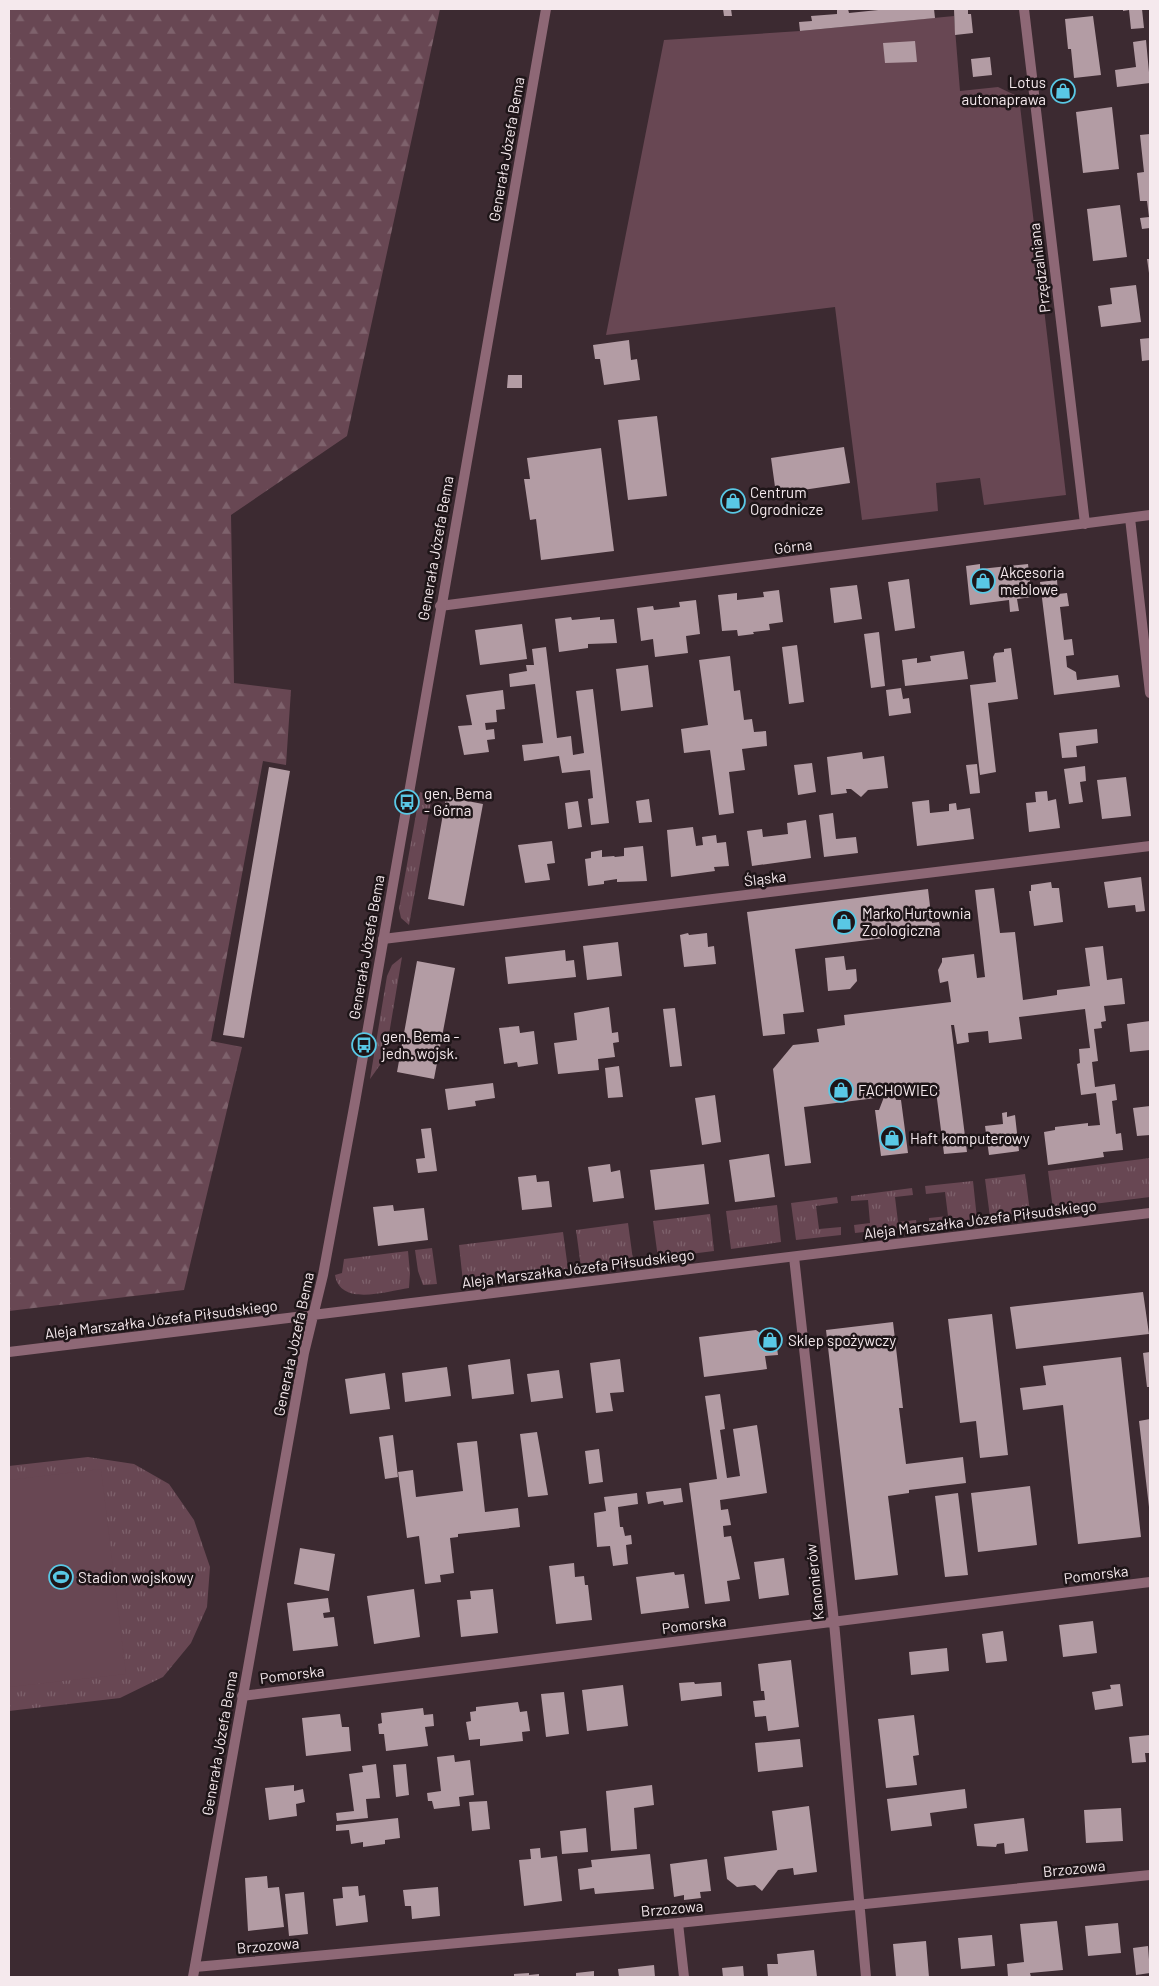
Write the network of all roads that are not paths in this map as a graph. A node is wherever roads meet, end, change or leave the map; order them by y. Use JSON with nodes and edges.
{"nodes":[{"id":1,"x":546,"y":9,"type":"edge"},
{"id":2,"x":1024,"y":9,"type":"edge"},
{"id":3,"x":1150,"y":515,"type":"edge"},
{"id":4,"x":1130,"y":518,"type":"junction"},
{"id":5,"x":1085,"y":524,"type":"junction"},
{"id":6,"x":440,"y":606,"type":"junction"},
{"id":7,"x":1150,"y":693,"type":"edge"},
{"id":8,"x":1150,"y":846,"type":"edge"},
{"id":9,"x":383,"y":939,"type":"junction"},
{"id":10,"x":1150,"y":1213,"type":"edge"},
{"id":11,"x":794,"y":1257,"type":"junction"},
{"id":12,"x":315,"y":1316,"type":"junction"},
{"id":13,"x":9,"y":1352,"type":"edge"},
{"id":14,"x":1150,"y":1582,"type":"edge"},
{"id":15,"x":834,"y":1622,"type":"junction"},
{"id":16,"x":242,"y":1696,"type":"junction"},
{"id":17,"x":1150,"y":1875,"type":"edge"},
{"id":18,"x":860,"y":1904,"type":"junction"},
{"id":19,"x":678,"y":1923,"type":"junction"},
{"id":20,"x":194,"y":1972,"type":"edge"},
{"id":21,"x":684,"y":1977,"type":"edge"},
{"id":22,"x":866,"y":1977,"type":"edge"}],
"edges":[{"from":1,"to":6,"type":"street","name":"Generała Józefa Bema"},
{"from":2,"to":5,"type":"street","name":"Przędzalniana"},
{"from":3,"to":4,"type":"street","name":"Górna"},
{"from":4,"to":5,"type":"street","name":"Górna"},
{"from":4,"to":7,"type":"street"},
{"from":5,"to":6,"type":"street","name":"Górna"},
{"from":6,"to":9,"type":"street","name":"Generała Józefa Bema"},
{"from":8,"to":9,"type":"street","name":"Śląska"},
{"from":9,"to":12,"type":"street","name":"Generała Józefa Bema"},
{"from":10,"to":11,"type":"street","name":"Aleja Marszałka Józefa Piłsudskiego"},
{"from":11,"to":12,"type":"street","name":"Aleja Marszałka Józefa Piłsudskiego"},
{"from":11,"to":15,"type":"street","name":"Kanonierów"},
{"from":12,"to":13,"type":"street","name":"Aleja Marszałka Józefa Piłsudskiego"},
{"from":12,"to":16,"type":"street","name":"Generała Józefa Bema"},
{"from":14,"to":15,"type":"street","name":"Pomorska"},
{"from":15,"to":16,"type":"street","name":"Pomorska"},
{"from":15,"to":18,"type":"street","name":"Kanonierów"},
{"from":16,"to":20,"type":"street","name":"Generała Józefa Bema"},
{"from":17,"to":18,"type":"street","name":"Brzozowa"},
{"from":18,"to":19,"type":"street","name":"Brzozowa"},
{"from":18,"to":22,"type":"street","name":"Kanonierów"},
{"from":19,"to":20,"type":"street","name":"Brzozowa"},
{"from":19,"to":21,"type":"street"}]}
